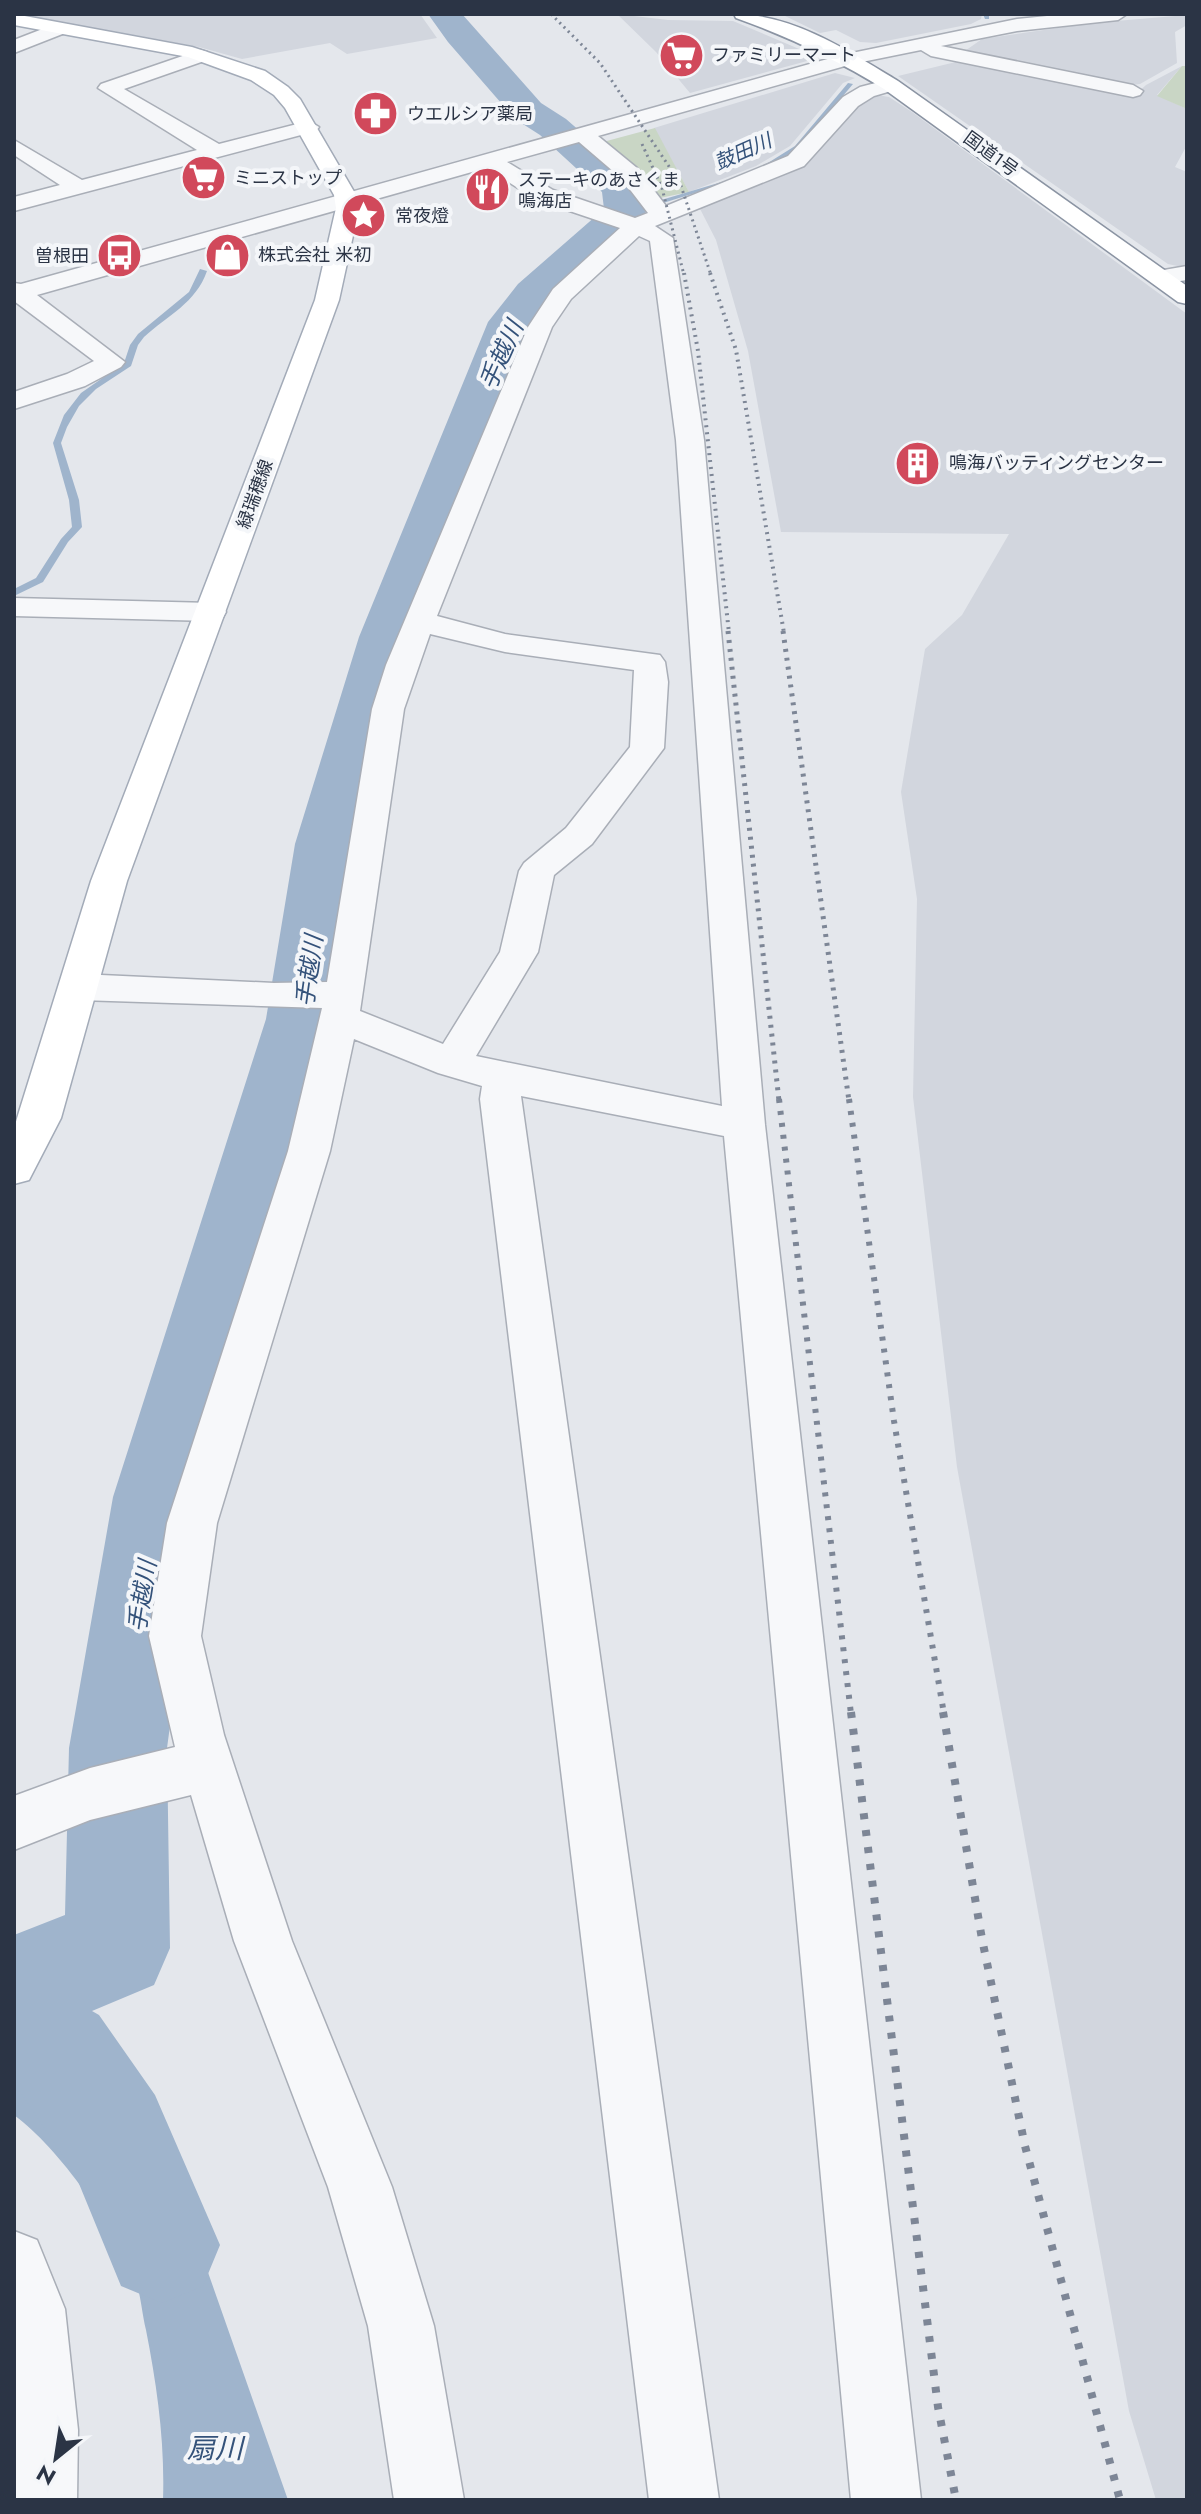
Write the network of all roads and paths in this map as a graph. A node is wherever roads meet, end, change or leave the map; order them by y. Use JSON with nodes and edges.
{"nodes":[{"id":1,"x":743,"y":14,"type":"edge"},
{"id":2,"x":760,"y":14,"type":"edge"},
{"id":3,"x":1118,"y":14,"type":"edge"},
{"id":4,"x":14,"y":19,"type":"edge"},
{"id":5,"x":1011,"y":19,"type":"edge"},
{"id":6,"x":58,"y":29,"type":"junction"},
{"id":7,"x":785,"y":29,"type":"junction"},
{"id":8,"x":915,"y":46,"type":"junction"},
{"id":9,"x":14,"y":47,"type":"edge"},
{"id":10,"x":200,"y":56,"type":"junction"},
{"id":11,"x":849,"y":59,"type":"junction"},
{"id":12,"x":891,"y":85,"type":"junction"},
{"id":13,"x":1133,"y":91,"type":"dead end"},
{"id":14,"x":309,"y":127,"type":"junction"},
{"id":15,"x":581,"y":135,"type":"junction"},
{"id":16,"x":14,"y":146,"type":"edge"},
{"id":17,"x":215,"y":151,"type":"junction"},
{"id":18,"x":489,"y":160,"type":"junction"},
{"id":19,"x":78,"y":187,"type":"junction"},
{"id":20,"x":347,"y":200,"type":"junction"},
{"id":21,"x":14,"y":204,"type":"edge"},
{"id":22,"x":639,"y":214,"type":"junction"},
{"id":23,"x":1187,"y":273,"type":"edge"},
{"id":24,"x":1160,"y":277,"type":"junction"},
{"id":25,"x":15,"y":292,"type":"edge"},
{"id":26,"x":1187,"y":297,"type":"edge"},
{"id":27,"x":14,"y":401,"type":"edge"},
{"id":28,"x":14,"y":607,"type":"edge"},
{"id":29,"x":211,"y":612,"type":"junction"},
{"id":30,"x":420,"y":621,"type":"junction"},
{"id":31,"x":80,"y":987,"type":"junction"},
{"id":32,"x":338,"y":1003,"type":"junction"},
{"id":33,"x":452,"y":1063,"type":"junction"},
{"id":34,"x":504,"y":1078,"type":"junction"},
{"id":35,"x":27,"y":1117,"type":"edge"},
{"id":36,"x":744,"y":1125,"type":"junction"},
{"id":37,"x":14,"y":1169,"type":"edge"},
{"id":38,"x":196,"y":1768,"type":"junction"},
{"id":39,"x":14,"y":1823,"type":"edge"},
{"id":40,"x":14,"y":2263,"type":"edge"},
{"id":41,"x":42,"y":2500,"type":"edge"},
{"id":42,"x":429,"y":2500,"type":"edge"},
{"id":43,"x":684,"y":2500,"type":"edge"},
{"id":44,"x":886,"y":2500,"type":"edge"}],
"edges":[{"from":1,"to":7,"type":"main road","name":"国道1号"},
{"from":2,"to":7,"type":"main road","name":"国道1号"},
{"from":3,"to":5,"type":"street"},
{"from":4,"to":6,"type":"main road"},
{"from":5,"to":8,"type":"street"},
{"from":6,"to":9,"type":"street"},
{"from":6,"to":10,"type":"main road"},
{"from":7,"to":11,"type":"main road","name":"国道1号"},
{"from":8,"to":11,"type":"street"},
{"from":8,"to":13,"type":"street"},
{"from":10,"to":14,"type":"main road"},
{"from":10,"to":17,"type":"street"},
{"from":11,"to":12,"type":"main road","name":"国道1号"},
{"from":11,"to":15,"type":"street"},
{"from":12,"to":22,"type":"street"},
{"from":12,"to":24,"type":"main road","name":"国道1号"},
{"from":14,"to":17,"type":"street"},
{"from":14,"to":20,"type":"main road"},
{"from":15,"to":18,"type":"street"},
{"from":15,"to":22,"type":"street"},
{"from":16,"to":19,"type":"street"},
{"from":17,"to":19,"type":"street"},
{"from":18,"to":20,"type":"street"},
{"from":18,"to":22,"type":"street"},
{"from":19,"to":21,"type":"street"},
{"from":20,"to":25,"type":"street"},
{"from":20,"to":29,"type":"main road","name":"緑瑞穂線"},
{"from":22,"to":30,"type":"street"},
{"from":22,"to":36,"type":"street"},
{"from":23,"to":24,"type":"street"},
{"from":24,"to":26,"type":"main road","name":"国道1号"},
{"from":25,"to":27,"type":"street"},
{"from":28,"to":29,"type":"street"},
{"from":29,"to":31,"type":"main road","name":"緑瑞穂線"},
{"from":30,"to":32,"type":"street"},
{"from":30,"to":33,"type":"street"},
{"from":31,"to":32,"type":"street"},
{"from":31,"to":35,"type":"main road","name":"緑瑞穂線"},
{"from":32,"to":33,"type":"street"},
{"from":32,"to":38,"type":"street"},
{"from":33,"to":34,"type":"street"},
{"from":34,"to":36,"type":"street"},
{"from":34,"to":43,"type":"street"},
{"from":35,"to":37,"type":"main road","name":"緑瑞穂線"},
{"from":36,"to":44,"type":"street"},
{"from":38,"to":39,"type":"street"},
{"from":38,"to":42,"type":"street"},
{"from":40,"to":41,"type":"street"}]}
